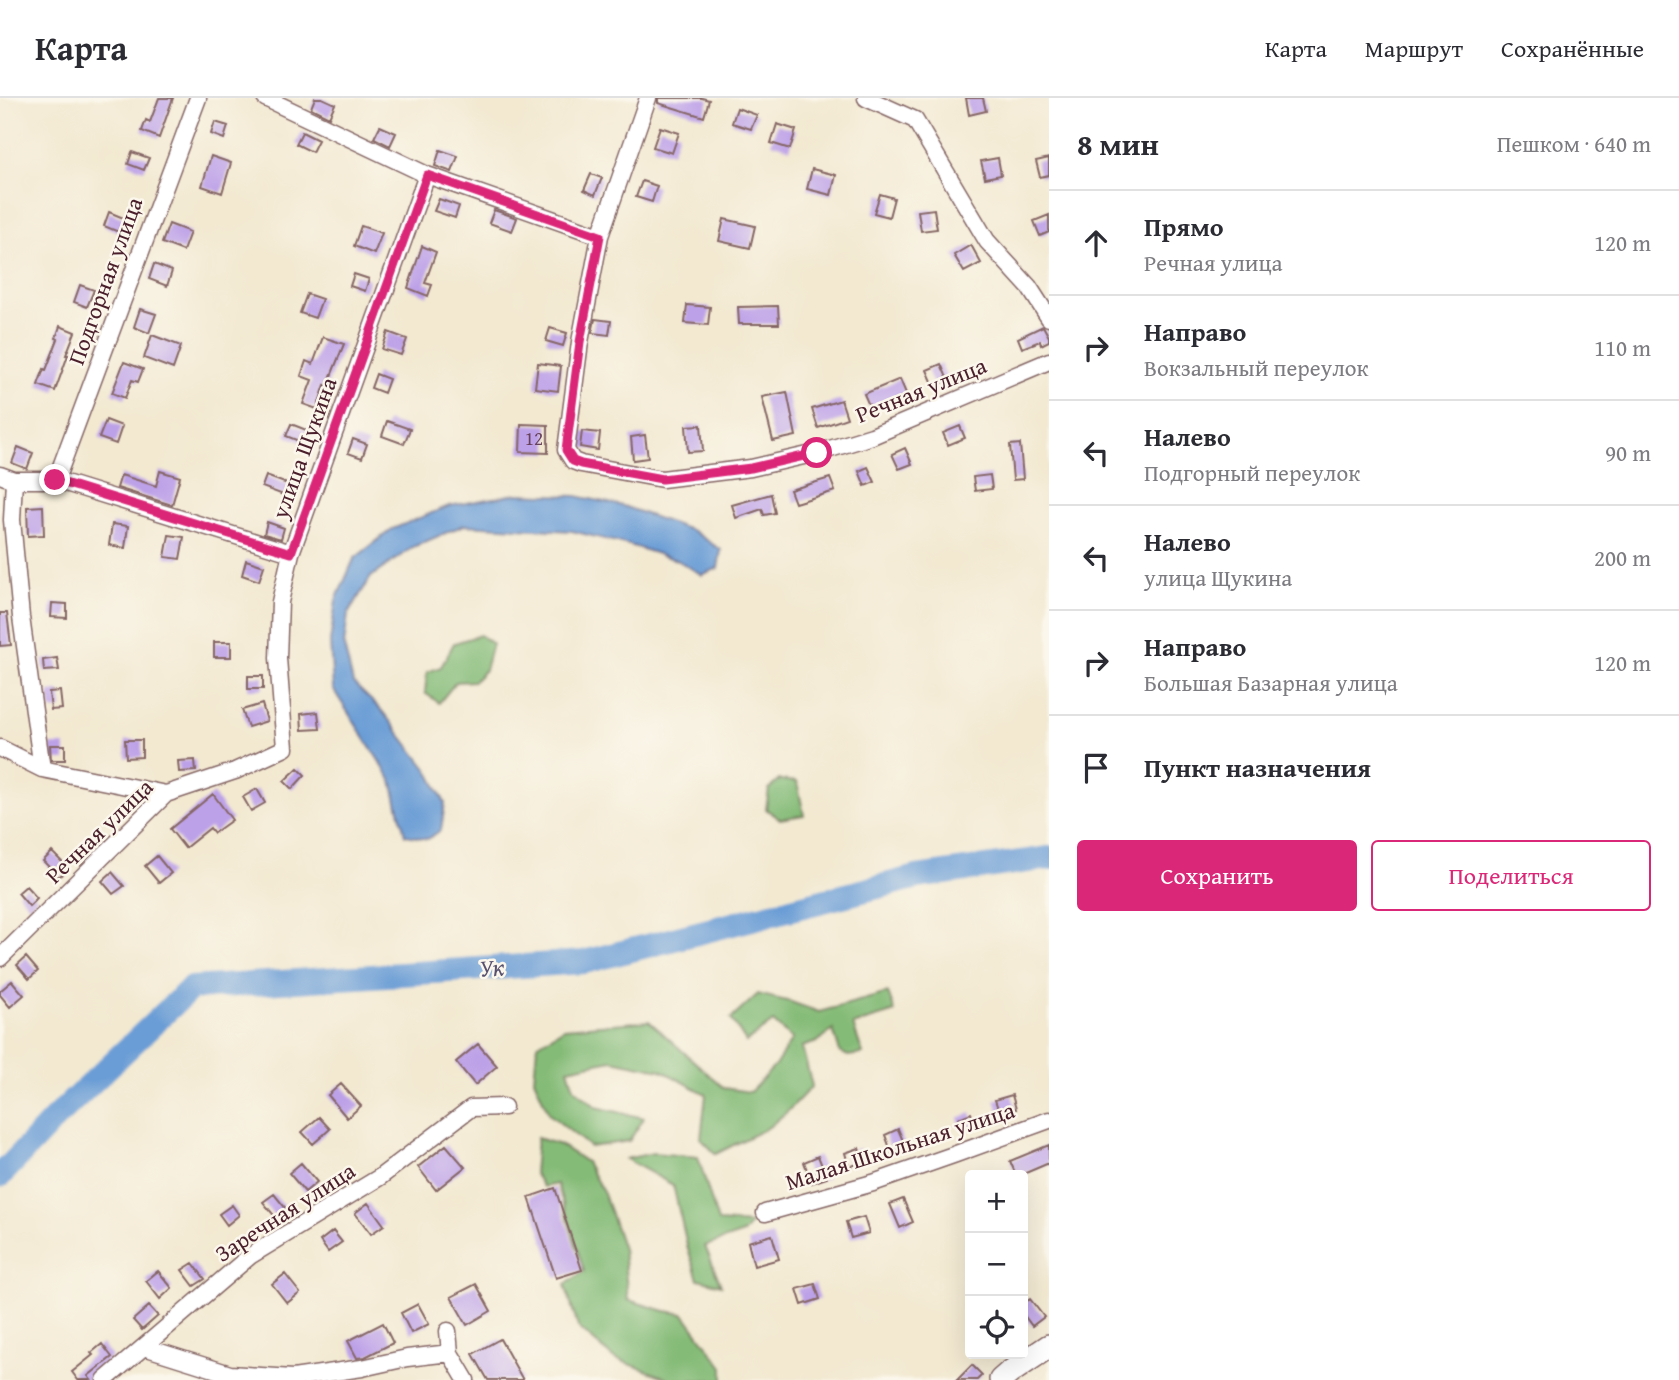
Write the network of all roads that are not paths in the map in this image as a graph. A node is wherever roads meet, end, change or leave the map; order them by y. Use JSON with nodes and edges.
{"nodes":[{"id":1,"x":198,"y":98,"type":"edge"},
{"id":2,"x":265,"y":98,"type":"edge"},
{"id":3,"x":648,"y":98,"type":"edge"},
{"id":4,"x":866,"y":98,"type":"edge"},
{"id":5,"x":427,"y":175,"type":"junction"},
{"id":6,"x":600,"y":236,"type":"junction"},
{"id":7,"x":1049,"y":318,"type":"edge"},
{"id":8,"x":1049,"y":361,"type":"edge"},
{"id":9,"x":7,"y":477,"type":"edge"},
{"id":10,"x":55,"y":480,"type":"junction"},
{"id":11,"x":291,"y":553,"type":"junction"},
{"id":12,"x":0,"y":748,"type":"edge"},
{"id":13,"x":285,"y":748,"type":"joint"},
{"id":14,"x":42,"y":769,"type":"junction"},
{"id":15,"x":166,"y":794,"type":"junction"},
{"id":16,"x":0,"y":958,"type":"edge"},
{"id":17,"x":503,"y":1107,"type":"dead end"},
{"id":18,"x":1049,"y":1120,"type":"edge"},
{"id":19,"x":765,"y":1213,"type":"dead end"},
{"id":20,"x":449,"y":1331,"type":"dead end"},
{"id":21,"x":1049,"y":1346,"type":"edge"},
{"id":22,"x":144,"y":1347,"type":"junction"},
{"id":23,"x":450,"y":1353,"type":"junction"},
{"id":24,"x":105,"y":1380,"type":"edge"},
{"id":25,"x":466,"y":1380,"type":"edge"},
{"id":26,"x":1001,"y":1380,"type":"edge"}],
"edges":[{"from":1,"to":10,"type":"street","name":"Подгорная улица"},
{"from":2,"to":5,"type":"street"},
{"from":3,"to":6,"type":"street"},
{"from":4,"to":7,"type":"street"},
{"from":5,"to":6,"type":"street"},
{"from":5,"to":11,"type":"street","name":"улица Щукина"},
{"from":6,"to":8,"type":"street","name":"Речная улица"},
{"from":9,"to":10,"type":"street"},
{"from":9,"to":14,"type":"street"},
{"from":10,"to":11,"type":"street"},
{"from":11,"to":13,"type":"street","name":"улица Щукина"},
{"from":12,"to":14,"type":"street"},
{"from":13,"to":15,"type":"street","name":"Речная улица"},
{"from":14,"to":15,"type":"street"},
{"from":15,"to":16,"type":"street","name":"Речная улица"},
{"from":17,"to":22,"type":"street","name":"Заречная улица"},
{"from":18,"to":19,"type":"street","name":"Малая Школьная улица"},
{"from":20,"to":23,"type":"street"},
{"from":21,"to":26,"type":"street"},
{"from":22,"to":23,"type":"street"},
{"from":22,"to":24,"type":"street","name":"Заречная улица"},
{"from":23,"to":25,"type":"street"}]}
